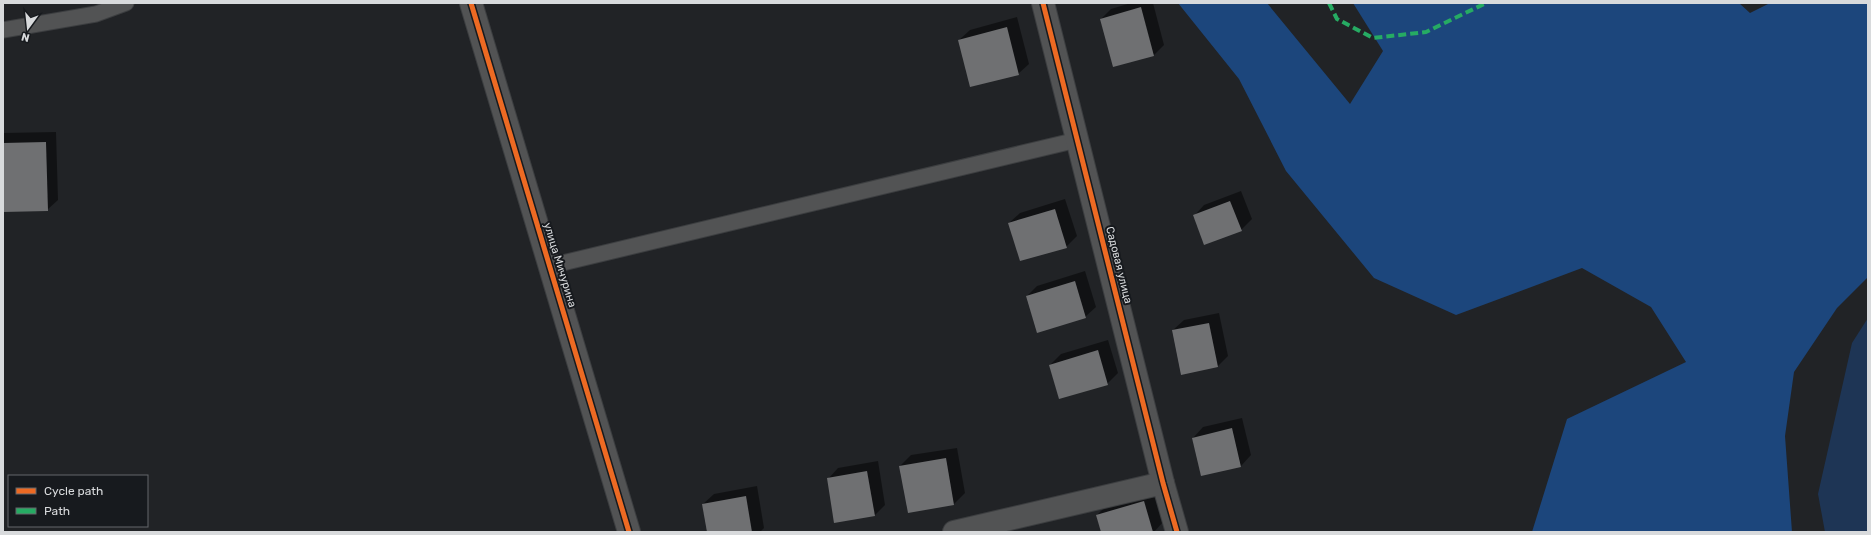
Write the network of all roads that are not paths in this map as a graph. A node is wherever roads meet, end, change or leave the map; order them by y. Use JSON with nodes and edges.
{"nodes":[{"id":1,"x":126,"y":3,"type":"edge"},
{"id":2,"x":472,"y":3,"type":"edge"},
{"id":3,"x":1043,"y":3,"type":"edge"},
{"id":4,"x":3,"y":30,"type":"edge"},
{"id":5,"x":1077,"y":140,"type":"junction"},
{"id":6,"x":550,"y":266,"type":"junction"},
{"id":7,"x":1163,"y":482,"type":"junction"},
{"id":8,"x":629,"y":532,"type":"edge"},
{"id":9,"x":954,"y":532,"type":"edge"},
{"id":10,"x":1177,"y":532,"type":"edge"}],
"edges":[{"from":1,"to":4,"type":"lane"},
{"from":2,"to":6,"type":"street","name":"улица Мичурина"},
{"from":3,"to":5,"type":"street","name":"Садовая улица"},
{"from":5,"to":6,"type":"lane"},
{"from":5,"to":7,"type":"street","name":"Садовая улица"},
{"from":6,"to":8,"type":"street","name":"улица Мичурина"},
{"from":7,"to":9,"type":"street"},
{"from":7,"to":10,"type":"street","name":"Садовая улица"}]}
